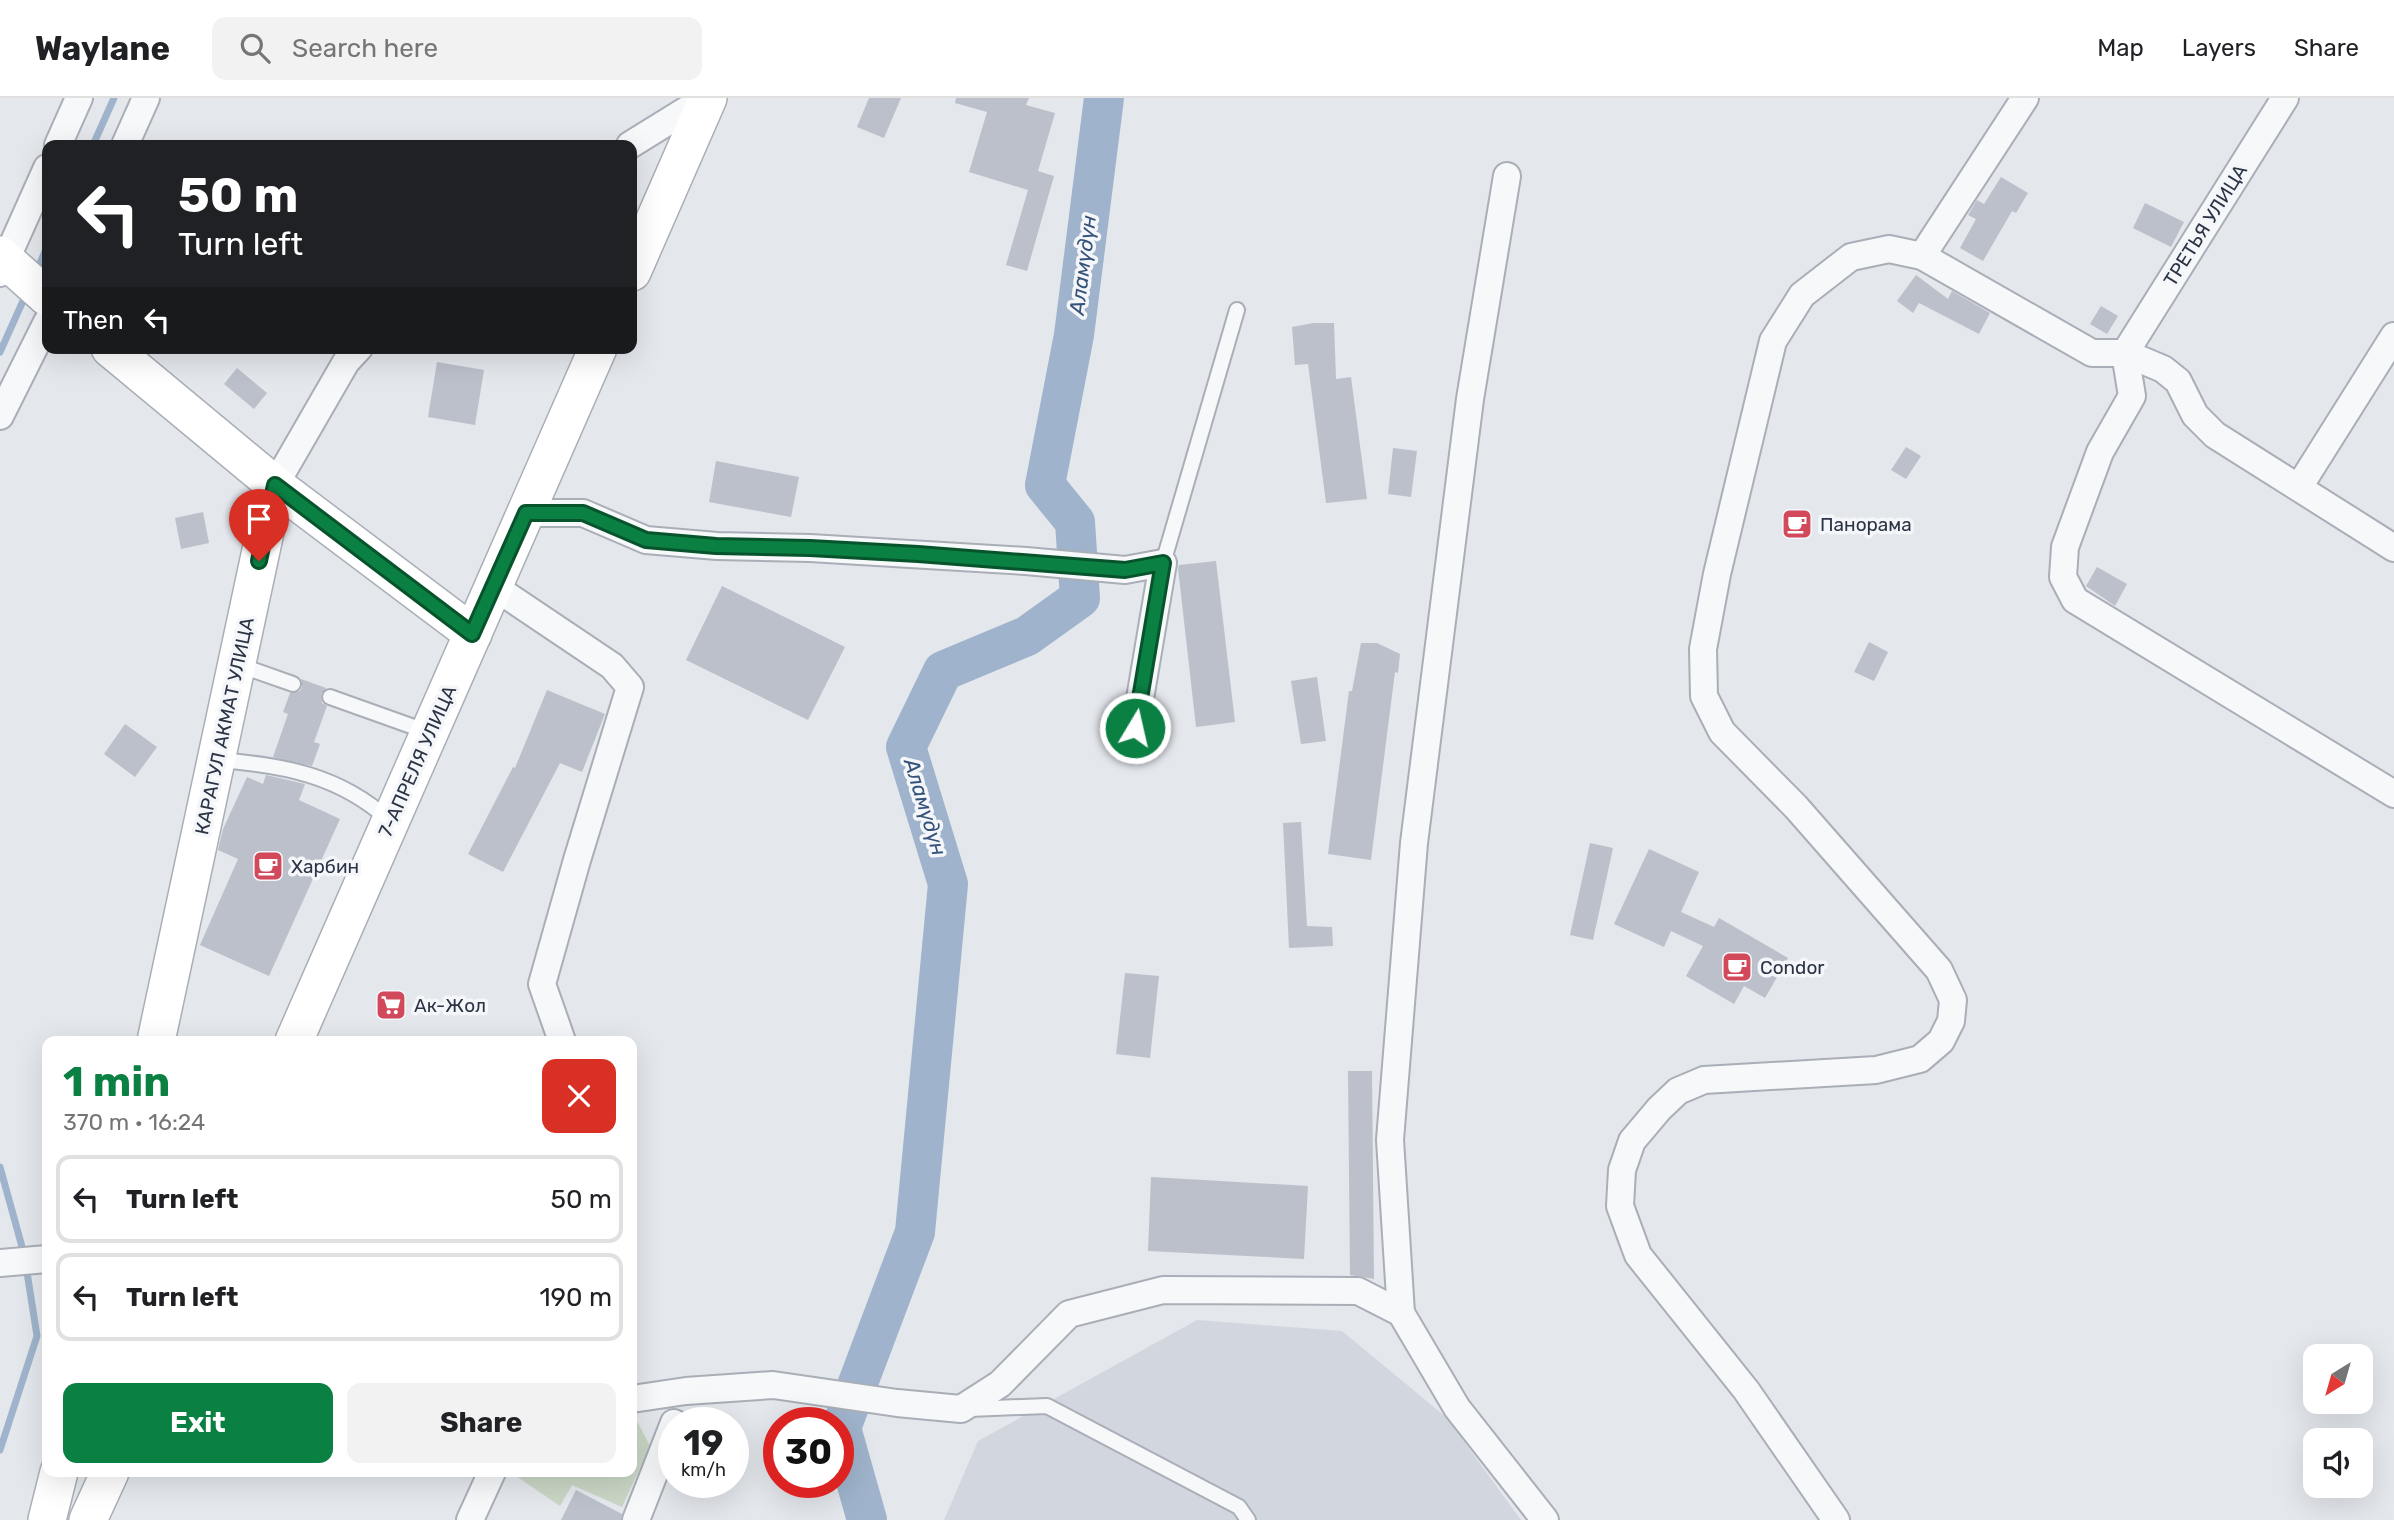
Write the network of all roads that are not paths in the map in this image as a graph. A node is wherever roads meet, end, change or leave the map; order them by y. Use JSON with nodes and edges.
{"nodes":[{"id":1,"x":79,"y":98,"type":"edge"},
{"id":2,"x":146,"y":98,"type":"edge"},
{"id":3,"x":707,"y":98,"type":"edge"},
{"id":4,"x":2025,"y":98,"type":"edge"},
{"id":5,"x":2285,"y":98,"type":"edge"},
{"id":6,"x":60,"y":140,"type":"edge"},
{"id":7,"x":127,"y":140,"type":"edge"},
{"id":8,"x":637,"y":141,"type":"edge"},
{"id":9,"x":1507,"y":176,"type":"dead end"},
{"id":10,"x":42,"y":193,"type":"edge"},
{"id":11,"x":1922,"y":256,"type":"junction"},
{"id":12,"x":637,"y":260,"type":"edge"},
{"id":13,"x":23,"y":282,"type":"edge"},
{"id":14,"x":1237,"y":310,"type":"dead end"},
{"id":15,"x":2394,"y":336,"type":"edge"},
{"id":16,"x":2125,"y":353,"type":"junction"},
{"id":17,"x":117,"y":354,"type":"edge"},
{"id":18,"x":353,"y":354,"type":"edge"},
{"id":19,"x":595,"y":354,"type":"edge"},
{"id":20,"x":0,"y":416,"type":"edge"},
{"id":21,"x":275,"y":485,"type":"junction"},
{"id":22,"x":2299,"y":487,"type":"junction"},
{"id":23,"x":526,"y":513,"type":"junction"},
{"id":24,"x":2394,"y":548,"type":"edge"},
{"id":25,"x":1163,"y":563,"type":"junction"},
{"id":26,"x":493,"y":586,"type":"junction"},
{"id":27,"x":472,"y":634,"type":"junction"},
{"id":28,"x":237,"y":664,"type":"junction"},
{"id":29,"x":293,"y":684,"type":"dead end"},
{"id":30,"x":330,"y":697,"type":"dead end"},
{"id":31,"x":1135,"y":728,"type":"dead end"},
{"id":32,"x":430,"y":732,"type":"junction"},
{"id":33,"x":216,"y":760,"type":"junction"},
{"id":34,"x":2394,"y":794,"type":"edge"},
{"id":35,"x":390,"y":821,"type":"junction"},
{"id":36,"x":157,"y":1036,"type":"edge"},
{"id":37,"x":296,"y":1036,"type":"edge"},
{"id":38,"x":560,"y":1036,"type":"edge"},
{"id":39,"x":42,"y":1259,"type":"edge"},
{"id":40,"x":0,"y":1263,"type":"edge"},
{"id":41,"x":1401,"y":1313,"type":"junction"},
{"id":42,"x":686,"y":1391,"type":"junction"},
{"id":43,"x":637,"y":1398,"type":"edge"},
{"id":44,"x":680,"y":1407,"type":"edge"},
{"id":45,"x":961,"y":1409,"type":"junction"},
{"id":46,"x":658,"y":1464,"type":"edge"},
{"id":47,"x":58,"y":1477,"type":"edge"},
{"id":48,"x":108,"y":1477,"type":"edge"},
{"id":49,"x":490,"y":1477,"type":"edge"},
{"id":50,"x":47,"y":1520,"type":"edge"},
{"id":51,"x":88,"y":1520,"type":"edge"},
{"id":52,"x":470,"y":1520,"type":"edge"},
{"id":53,"x":636,"y":1520,"type":"edge"},
{"id":54,"x":1248,"y":1520,"type":"edge"},
{"id":55,"x":1545,"y":1520,"type":"edge"},
{"id":56,"x":1836,"y":1520,"type":"edge"}],
"edges":[{"from":1,"to":6,"type":"street"},
{"from":2,"to":7,"type":"street"},
{"from":3,"to":8,"type":"street"},
{"from":3,"to":12,"type":"street"},
{"from":4,"to":11,"type":"street"},
{"from":5,"to":16,"type":"street","name":"ТРЕТЬЯ УЛИЦА"},
{"from":9,"to":41,"type":"street"},
{"from":10,"to":13,"type":"street"},
{"from":11,"to":16,"type":"street"},
{"from":11,"to":56,"type":"street"},
{"from":13,"to":20,"type":"street"},
{"from":14,"to":25,"type":"lane"},
{"from":15,"to":22,"type":"street"},
{"from":16,"to":22,"type":"street"},
{"from":16,"to":34,"type":"street"},
{"from":17,"to":21,"type":"street"},
{"from":18,"to":21,"type":"street","name":"КАРАГУЛ АКМАТ УЛИЦА"},
{"from":19,"to":23,"type":"street","name":"7-АПРЕЛЯ УЛИЦА"},
{"from":21,"to":27,"type":"street"},
{"from":21,"to":28,"type":"street","name":"КАРАГУЛ АКМАТ УЛИЦА"},
{"from":22,"to":24,"type":"street"},
{"from":23,"to":25,"type":"street"},
{"from":23,"to":26,"type":"street","name":"7-АПРЕЛЯ УЛИЦА"},
{"from":25,"to":31,"type":"street"},
{"from":26,"to":27,"type":"street","name":"7-АПРЕЛЯ УЛИЦА"},
{"from":26,"to":38,"type":"street"},
{"from":27,"to":32,"type":"street","name":"7-АПРЕЛЯ УЛИЦА"},
{"from":28,"to":29,"type":"lane"},
{"from":28,"to":33,"type":"street","name":"КАРАГУЛ АКМАТ УЛИЦА"},
{"from":30,"to":32,"type":"lane"},
{"from":32,"to":35,"type":"street","name":"7-АПРЕЛЯ УЛИЦА"},
{"from":33,"to":35,"type":"lane"},
{"from":33,"to":36,"type":"street","name":"КАРАГУЛ АКМАТ УЛИЦА"},
{"from":35,"to":37,"type":"street","name":"7-АПРЕЛЯ УЛИЦА"},
{"from":39,"to":40,"type":"street"},
{"from":41,"to":45,"type":"street"},
{"from":41,"to":55,"type":"street"},
{"from":42,"to":43,"type":"street"},
{"from":42,"to":44,"type":"street"},
{"from":42,"to":45,"type":"street"},
{"from":45,"to":54,"type":"lane"},
{"from":46,"to":53,"type":"street"},
{"from":47,"to":50,"type":"street"},
{"from":48,"to":51,"type":"street"},
{"from":49,"to":52,"type":"street"}]}
